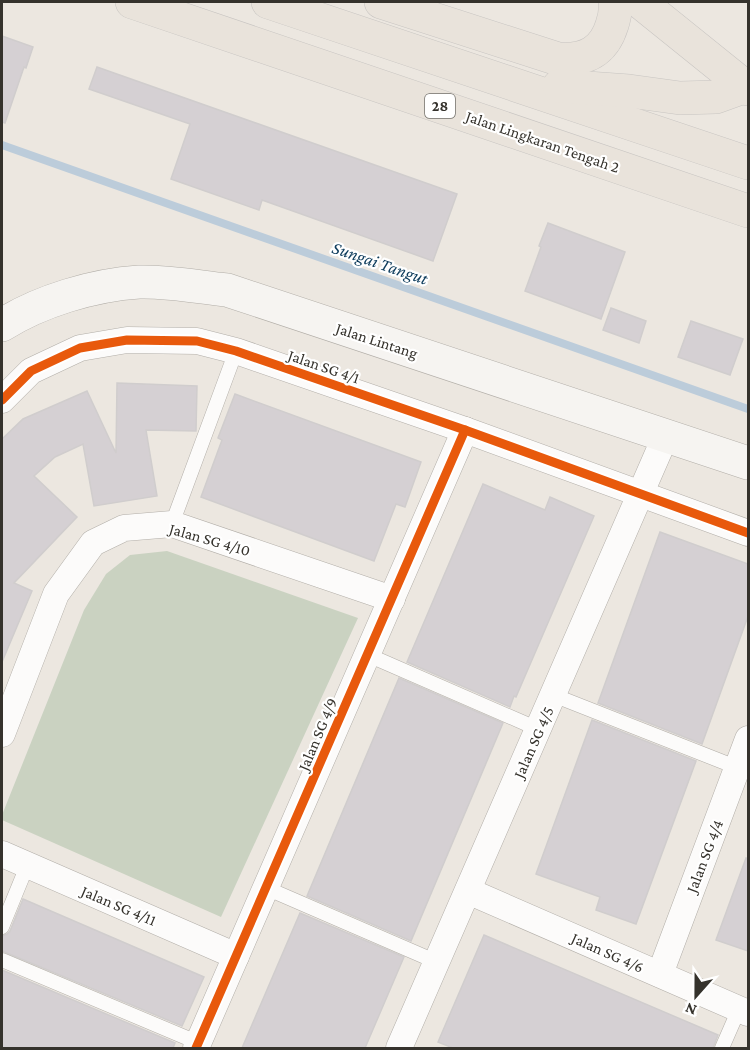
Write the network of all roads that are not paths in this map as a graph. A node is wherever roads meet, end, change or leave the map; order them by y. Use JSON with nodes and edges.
{"nodes":[{"id":1,"x":132,"y":2,"type":"edge"},
{"id":2,"x":267,"y":2,"type":"edge"},
{"id":3,"x":381,"y":2,"type":"edge"},
{"id":4,"x":615,"y":2,"type":"edge"},
{"id":5,"x":640,"y":2,"type":"edge"},
{"id":6,"x":513,"y":83,"type":"junction"},
{"id":7,"x":748,"y":88,"type":"edge"},
{"id":8,"x":748,"y":163,"type":"edge"},
{"id":9,"x":748,"y":211,"type":"edge"},
{"id":10,"x":2,"y":324,"type":"edge"},
{"id":11,"x":236,"y":351,"type":"junction"},
{"id":12,"x":2,"y":400,"type":"edge"},
{"id":13,"x":465,"y":430,"type":"junction"},
{"id":14,"x":666,"y":435,"type":"junction"},
{"id":15,"x":748,"y":463,"type":"edge"},
{"id":16,"x":641,"y":494,"type":"junction"},
{"id":17,"x":172,"y":524,"type":"junction"},
{"id":18,"x":748,"y":533,"type":"edge"},
{"id":19,"x":392,"y":599,"type":"junction"},
{"id":20,"x":368,"y":655,"type":"junction"},
{"id":21,"x":553,"y":695,"type":"junction"},
{"id":22,"x":538,"y":729,"type":"junction"},
{"id":23,"x":2,"y":734,"type":"edge"},
{"id":24,"x":748,"y":739,"type":"edge"},
{"id":25,"x":743,"y":770,"type":"edge"},
{"id":26,"x":2,"y":854,"type":"edge"},
{"id":27,"x":27,"y":866,"type":"junction"},
{"id":28,"x":266,"y":888,"type":"junction"},
{"id":29,"x":468,"y":891,"type":"junction"},
{"id":30,"x":2,"y":927,"type":"edge"},
{"id":31,"x":237,"y":956,"type":"junction"},
{"id":32,"x":2,"y":960,"type":"edge"},
{"id":33,"x":437,"y":962,"type":"junction"},
{"id":34,"x":660,"y":974,"type":"junction"},
{"id":35,"x":744,"y":1011,"type":"edge"},
{"id":36,"x":197,"y":1046,"type":"edge"},
{"id":37,"x":399,"y":1048,"type":"edge"},
{"id":38,"x":722,"y":1048,"type":"edge"}],
"edges":[{"from":1,"to":9,"type":"highway","name":"Jalan Lingkaran Tengah 2","number":"28"},
{"from":2,"to":6,"type":"highway"},
{"from":3,"to":4,"type":"highway"},
{"from":5,"to":7,"type":"highway"},
{"from":6,"to":7,"type":"highway"},
{"from":6,"to":8,"type":"highway"},
{"from":10,"to":14,"type":"street","name":"Jalan Lintang"},
{"from":11,"to":12,"type":"street","name":"Jalan SG 4/1"},
{"from":11,"to":13,"type":"street","name":"Jalan SG 4/1"},
{"from":11,"to":17,"type":"lane"},
{"from":13,"to":16,"type":"street","name":"Jalan SG 4/1"},
{"from":13,"to":19,"type":"street","name":"Jalan SG 4/9"},
{"from":14,"to":15,"type":"street","name":"Jalan Lintang"},
{"from":14,"to":16,"type":"street","name":"Jalan SG 4/5"},
{"from":16,"to":18,"type":"street","name":"Jalan SG 4/1"},
{"from":16,"to":21,"type":"street","name":"Jalan SG 4/5"},
{"from":17,"to":19,"type":"street","name":"Jalan SG 4/10"},
{"from":17,"to":23,"type":"street","name":"Jalan SG 4/10"},
{"from":19,"to":20,"type":"street","name":"Jalan SG 4/9"},
{"from":20,"to":22,"type":"lane"},
{"from":20,"to":28,"type":"street","name":"Jalan SG 4/9"},
{"from":21,"to":22,"type":"street","name":"Jalan SG 4/5"},
{"from":21,"to":25,"type":"lane"},
{"from":22,"to":29,"type":"street","name":"Jalan SG 4/5"},
{"from":24,"to":25,"type":"street","name":"Jalan SG 4/4"},
{"from":25,"to":34,"type":"street","name":"Jalan SG 4/4"},
{"from":26,"to":27,"type":"street","name":"Jalan SG 4/11"},
{"from":27,"to":30,"type":"lane"},
{"from":27,"to":31,"type":"street","name":"Jalan SG 4/11"},
{"from":28,"to":31,"type":"street","name":"Jalan SG 4/9"},
{"from":28,"to":33,"type":"lane"},
{"from":29,"to":33,"type":"street","name":"Jalan SG 4/5"},
{"from":29,"to":34,"type":"street","name":"Jalan SG 4/6"},
{"from":31,"to":36,"type":"street","name":"Jalan SG 4/9"},
{"from":32,"to":36,"type":"lane"},
{"from":33,"to":37,"type":"street","name":"Jalan SG 4/5"},
{"from":34,"to":35,"type":"street","name":"Jalan SG 4/6"},
{"from":35,"to":38,"type":"lane"}]}
